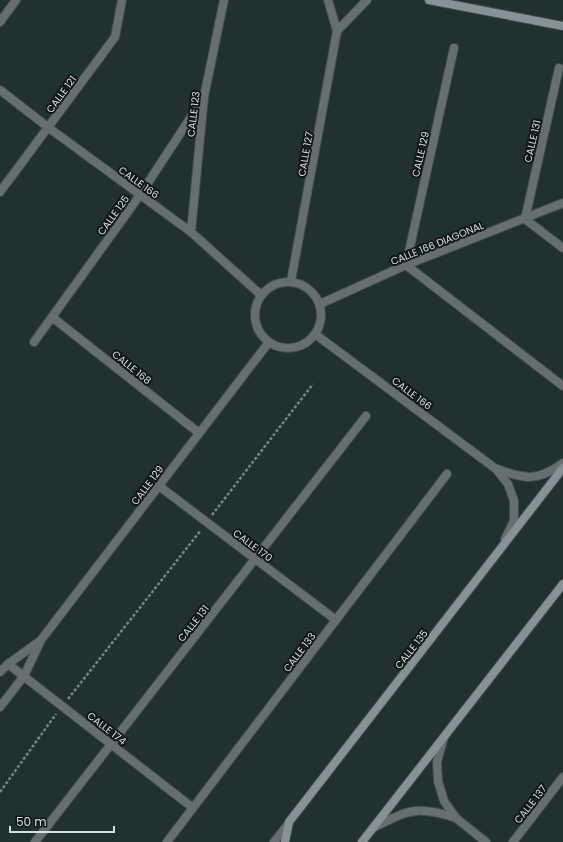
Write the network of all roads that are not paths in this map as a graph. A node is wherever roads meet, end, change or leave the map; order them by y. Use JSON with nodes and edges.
{"nodes":[{"id":1,"x":16,"y":0,"type":"edge"},
{"id":2,"x":122,"y":0,"type":"edge"},
{"id":3,"x":224,"y":0,"type":"edge"},
{"id":4,"x":328,"y":0,"type":"edge"},
{"id":5,"x":367,"y":0,"type":"edge"},
{"id":6,"x":429,"y":0,"type":"edge"},
{"id":7,"x":0,"y":22,"type":"edge"},
{"id":8,"x":563,"y":26,"type":"edge"},
{"id":9,"x":337,"y":31,"type":"junction"},
{"id":10,"x":454,"y":48,"type":"dead end"},
{"id":11,"x":559,"y":68,"type":"dead end"},
{"id":12,"x":0,"y":90,"type":"edge"},
{"id":13,"x":204,"y":97,"type":"junction"},
{"id":14,"x":49,"y":128,"type":"junction"},
{"id":15,"x":0,"y":192,"type":"edge"},
{"id":16,"x":140,"y":195,"type":"junction"},
{"id":17,"x":563,"y":203,"type":"edge"},
{"id":18,"x":525,"y":218,"type":"junction"},
{"id":19,"x":191,"y":232,"type":"junction"},
{"id":20,"x":563,"y":248,"type":"edge"},
{"id":21,"x":406,"y":265,"type":"junction"},
{"id":22,"x":292,"y":281,"type":"junction"},
{"id":23,"x":261,"y":295,"type":"junction"},
{"id":24,"x":320,"y":304,"type":"junction"},
{"id":25,"x":52,"y":316,"type":"junction"},
{"id":26,"x":315,"y":334,"type":"junction"},
{"id":27,"x":34,"y":342,"type":"dead end"},
{"id":28,"x":269,"y":342,"type":"junction"},
{"id":29,"x":563,"y":386,"type":"edge"},
{"id":30,"x":366,"y":416,"type":"dead end"},
{"id":31,"x":199,"y":434,"type":"junction"},
{"id":32,"x":563,"y":464,"type":"edge"},
{"id":33,"x":563,"y":468,"type":"edge"},
{"id":34,"x":496,"y":469,"type":"junction"},
{"id":35,"x":447,"y":474,"type":"dead end"},
{"id":36,"x":159,"y":486,"type":"junction"},
{"id":37,"x":500,"y":550,"type":"junction"},
{"id":38,"x":255,"y":559,"type":"junction"},
{"id":39,"x":563,"y":584,"type":"edge"},
{"id":40,"x":336,"y":620,"type":"junction"},
{"id":41,"x":41,"y":640,"type":"junction"},
{"id":42,"x":8,"y":664,"type":"junction"},
{"id":43,"x":0,"y":672,"type":"edge"},
{"id":44,"x":24,"y":676,"type":"junction"},
{"id":45,"x":0,"y":707,"type":"edge"},
{"id":46,"x":445,"y":736,"type":"junction"},
{"id":47,"x":111,"y":744,"type":"junction"},
{"id":48,"x":563,"y":777,"type":"edge"},
{"id":49,"x":193,"y":808,"type":"junction"},
{"id":50,"x":456,"y":818,"type":"junction"},
{"id":51,"x":289,"y":822,"type":"junction"},
{"id":52,"x":373,"y":828,"type":"junction"},
{"id":53,"x":35,"y":842,"type":"edge"},
{"id":54,"x":167,"y":842,"type":"edge"},
{"id":55,"x":274,"y":842,"type":"edge"},
{"id":56,"x":285,"y":842,"type":"edge"},
{"id":57,"x":362,"y":842,"type":"edge"},
{"id":58,"x":486,"y":842,"type":"edge"},
{"id":59,"x":513,"y":842,"type":"edge"}],
"edges":[{"from":1,"to":7,"type":"street"},
{"from":2,"to":14,"type":"street","name":"CALLE 121"},
{"from":3,"to":13,"type":"street","name":"CALLE 123"},
{"from":4,"to":9,"type":"street","name":"CALLE 127"},
{"from":5,"to":9,"type":"street"},
{"from":6,"to":8,"type":"main road"},
{"from":9,"to":22,"type":"street","name":"CALLE 127"},
{"from":10,"to":21,"type":"street","name":"CALLE 129"},
{"from":11,"to":18,"type":"street","name":"CALLE 131"},
{"from":12,"to":14,"type":"street","name":"CALLE 166"},
{"from":13,"to":16,"type":"street","name":"CALLE 125"},
{"from":13,"to":19,"type":"street","name":"CALLE 123"},
{"from":14,"to":15,"type":"street","name":"CALLE 121"},
{"from":14,"to":16,"type":"street","name":"CALLE 166"},
{"from":16,"to":19,"type":"street","name":"CALLE 166"},
{"from":16,"to":25,"type":"street","name":"CALLE 125"},
{"from":17,"to":18,"type":"street","name":"CALLE 166 DIAGONAL"},
{"from":18,"to":20,"type":"street"},
{"from":18,"to":21,"type":"street","name":"CALLE 166 DIAGONAL"},
{"from":19,"to":23,"type":"street","name":"CALLE 166"},
{"from":21,"to":24,"type":"street","name":"CALLE 166 DIAGONAL"},
{"from":21,"to":29,"type":"street"},
{"from":22,"to":23,"type":"street"},
{"from":22,"to":24,"type":"street"},
{"from":23,"to":28,"type":"street"},
{"from":24,"to":26,"type":"street"},
{"from":25,"to":27,"type":"street","name":"CALLE 125"},
{"from":25,"to":31,"type":"street","name":"CALLE 168"},
{"from":26,"to":28,"type":"street"},
{"from":26,"to":34,"type":"street","name":"CALLE 166"},
{"from":28,"to":31,"type":"street","name":"CALLE 129"},
{"from":30,"to":38,"type":"street","name":"CALLE 131"},
{"from":31,"to":36,"type":"street","name":"CALLE 129"},
{"from":32,"to":34,"type":"street","name":"CALLE 166"},
{"from":33,"to":37,"type":"main road","name":"CALLE 135"},
{"from":34,"to":37,"type":"street","name":"CALLE 166"},
{"from":35,"to":40,"type":"street","name":"CALLE 133"},
{"from":36,"to":38,"type":"street","name":"CALLE 170"},
{"from":36,"to":41,"type":"street","name":"CALLE 129"},
{"from":37,"to":51,"type":"main road","name":"CALLE 135"},
{"from":38,"to":40,"type":"street","name":"CALLE 170"},
{"from":38,"to":47,"type":"street","name":"CALLE 131"},
{"from":39,"to":46,"type":"main road"},
{"from":40,"to":49,"type":"street","name":"CALLE 133"},
{"from":41,"to":42,"type":"street","name":"CALLE 129"},
{"from":41,"to":44,"type":"street","name":"CALLE 129"},
{"from":42,"to":43,"type":"street","name":"CALLE 129"},
{"from":42,"to":44,"type":"street","name":"CALLE 174"},
{"from":44,"to":45,"type":"street","name":"CALLE 129"},
{"from":44,"to":47,"type":"street","name":"CALLE 174"},
{"from":46,"to":50,"type":"street"},
{"from":46,"to":52,"type":"main road"},
{"from":47,"to":49,"type":"street","name":"CALLE 174"},
{"from":47,"to":53,"type":"street","name":"CALLE 131"},
{"from":48,"to":59,"type":"street","name":"CALLE 137"},
{"from":49,"to":54,"type":"street","name":"CALLE 133"},
{"from":50,"to":52,"type":"street"},
{"from":50,"to":58,"type":"street"},
{"from":51,"to":55,"type":"street","name":"CALLE 135"},
{"from":51,"to":56,"type":"main road"},
{"from":52,"to":57,"type":"main road"}]}
